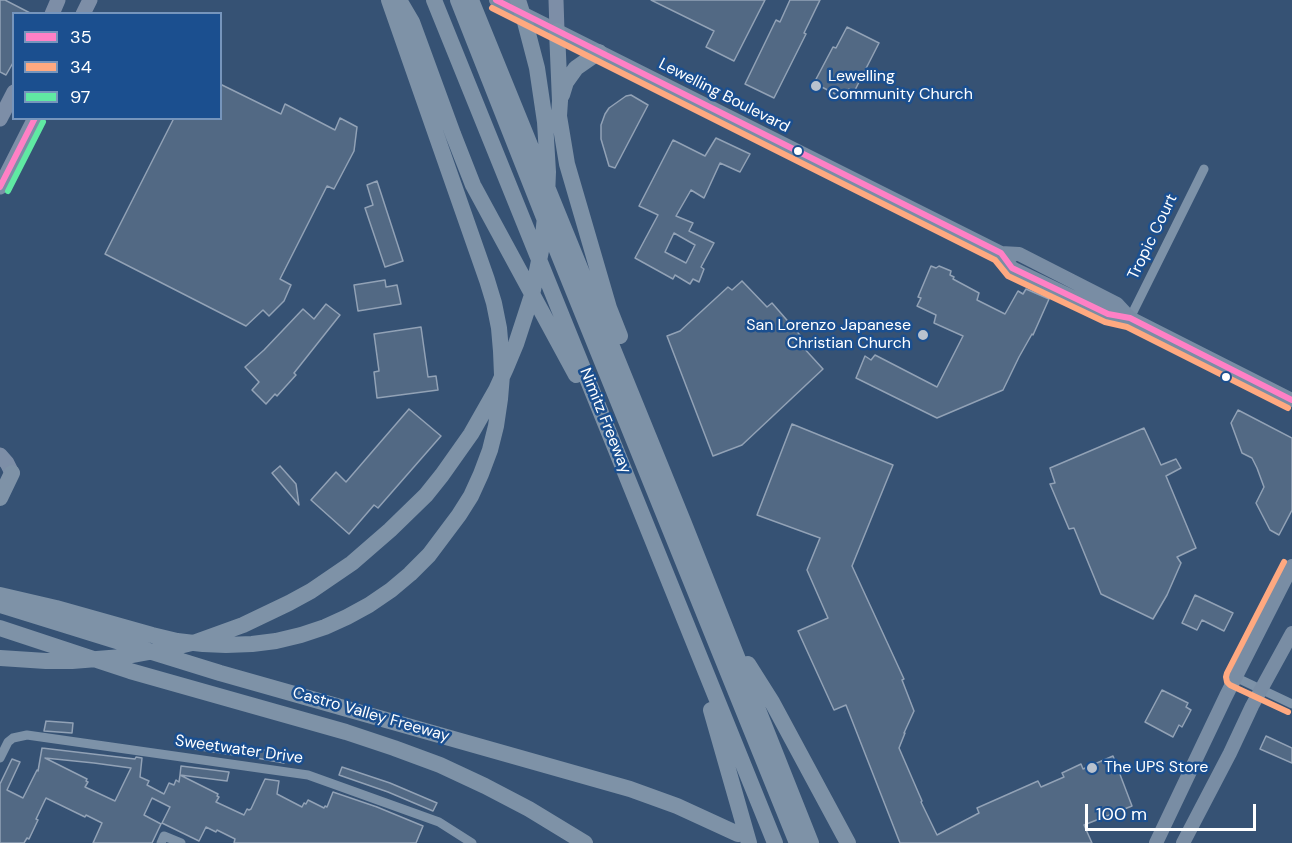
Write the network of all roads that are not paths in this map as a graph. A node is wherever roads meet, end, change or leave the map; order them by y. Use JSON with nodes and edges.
{"nodes":[{"id":1,"x":389,"y":0,"type":"edge"},
{"id":2,"x":399,"y":0,"type":"edge"},
{"id":3,"x":434,"y":0,"type":"edge"},
{"id":4,"x":496,"y":0,"type":"edge"},
{"id":5,"x":518,"y":0,"type":"edge"},
{"id":6,"x":556,"y":0,"type":"edge"},
{"id":7,"x":466,"y":3,"type":"edge"},
{"id":8,"x":557,"y":31,"type":"junction"},
{"id":9,"x":599,"y":52,"type":"junction"},
{"id":10,"x":12,"y":96,"type":"edge"},
{"id":11,"x":560,"y":101,"type":"junction"},
{"id":12,"x":0,"y":119,"type":"edge"},
{"id":13,"x":34,"y":120,"type":"edge"},
{"id":14,"x":1204,"y":169,"type":"dead end"},
{"id":15,"x":1,"y":181,"type":"edge"},
{"id":16,"x":1130,"y":318,"type":"junction"},
{"id":17,"x":1292,"y":400,"type":"edge"},
{"id":18,"x":0,"y":455,"type":"edge"},
{"id":19,"x":621,"y":460,"type":"junction"},
{"id":20,"x":12,"y":473,"type":"joint"},
{"id":21,"x":0,"y":498,"type":"edge"},
{"id":22,"x":683,"y":521,"type":"junction"},
{"id":23,"x":1292,"y":566,"type":"edge"},
{"id":24,"x":0,"y":594,"type":"edge"},
{"id":25,"x":0,"y":604,"type":"edge"},
{"id":26,"x":0,"y":628,"type":"edge"},
{"id":27,"x":725,"y":628,"type":"junction"},
{"id":28,"x":1292,"y":633,"type":"edge"},
{"id":29,"x":692,"y":636,"type":"junction"},
{"id":30,"x":0,"y":658,"type":"edge"},
{"id":31,"x":1235,"y":677,"type":"junction"},
{"id":32,"x":1262,"y":690,"type":"junction"},
{"id":33,"x":1292,"y":704,"type":"edge"},
{"id":34,"x":0,"y":758,"type":"edge"},
{"id":35,"x":743,"y":839,"type":"edge"},
{"id":36,"x":161,"y":843,"type":"edge"},
{"id":37,"x":181,"y":843,"type":"edge"},
{"id":38,"x":472,"y":843,"type":"edge"},
{"id":39,"x":585,"y":843,"type":"edge"},
{"id":40,"x":775,"y":843,"type":"edge"},
{"id":41,"x":797,"y":843,"type":"edge"},
{"id":42,"x":811,"y":843,"type":"edge"},
{"id":43,"x":848,"y":843,"type":"edge"},
{"id":44,"x":1156,"y":843,"type":"edge"},
{"id":45,"x":1183,"y":843,"type":"edge"}],
"edges":[{"from":1,"to":24,"type":"highway"},
{"from":2,"to":19,"type":"highway"},
{"from":3,"to":19,"type":"highway","name":"Nimitz Freeway"},
{"from":4,"to":8,"type":"main road","name":"Lewelling Boulevard"},
{"from":5,"to":30,"type":"highway"},
{"from":6,"to":8,"type":"main road"},
{"from":7,"to":22,"type":"highway","name":"Nimitz Freeway"},
{"from":7,"to":41,"type":"highway"},
{"from":8,"to":9,"type":"main road","name":"Lewelling Boulevard"},
{"from":8,"to":11,"type":"highway"},
{"from":9,"to":11,"type":"highway"},
{"from":9,"to":16,"type":"main road","name":"Lewelling Boulevard"},
{"from":10,"to":12,"type":"main road"},
{"from":11,"to":22,"type":"highway"},
{"from":13,"to":15,"type":"main road"},
{"from":14,"to":16,"type":"street","name":"Tropic Court"},
{"from":16,"to":17,"type":"main road","name":"Lewelling Boulevard"},
{"from":18,"to":20,"type":"main road"},
{"from":19,"to":29,"type":"highway","name":"Nimitz Freeway"},
{"from":20,"to":21,"type":"highway"},
{"from":22,"to":27,"type":"highway","name":"Nimitz Freeway"},
{"from":23,"to":31,"type":"main road"},
{"from":25,"to":35,"type":"highway","name":"Castro Valley Freeway"},
{"from":26,"to":39,"type":"highway","name":"Castro Valley Freeway"},
{"from":27,"to":42,"type":"highway","name":"Nimitz Freeway"},
{"from":27,"to":43,"type":"highway"},
{"from":28,"to":32,"type":"main road"},
{"from":29,"to":35,"type":"highway"},
{"from":29,"to":40,"type":"highway","name":"Nimitz Freeway"},
{"from":31,"to":32,"type":"street"},
{"from":31,"to":44,"type":"main road"},
{"from":32,"to":33,"type":"street"},
{"from":32,"to":45,"type":"main road"},
{"from":34,"to":38,"type":"street","name":"Sweetwater Drive"},
{"from":36,"to":37,"type":"street"}]}
